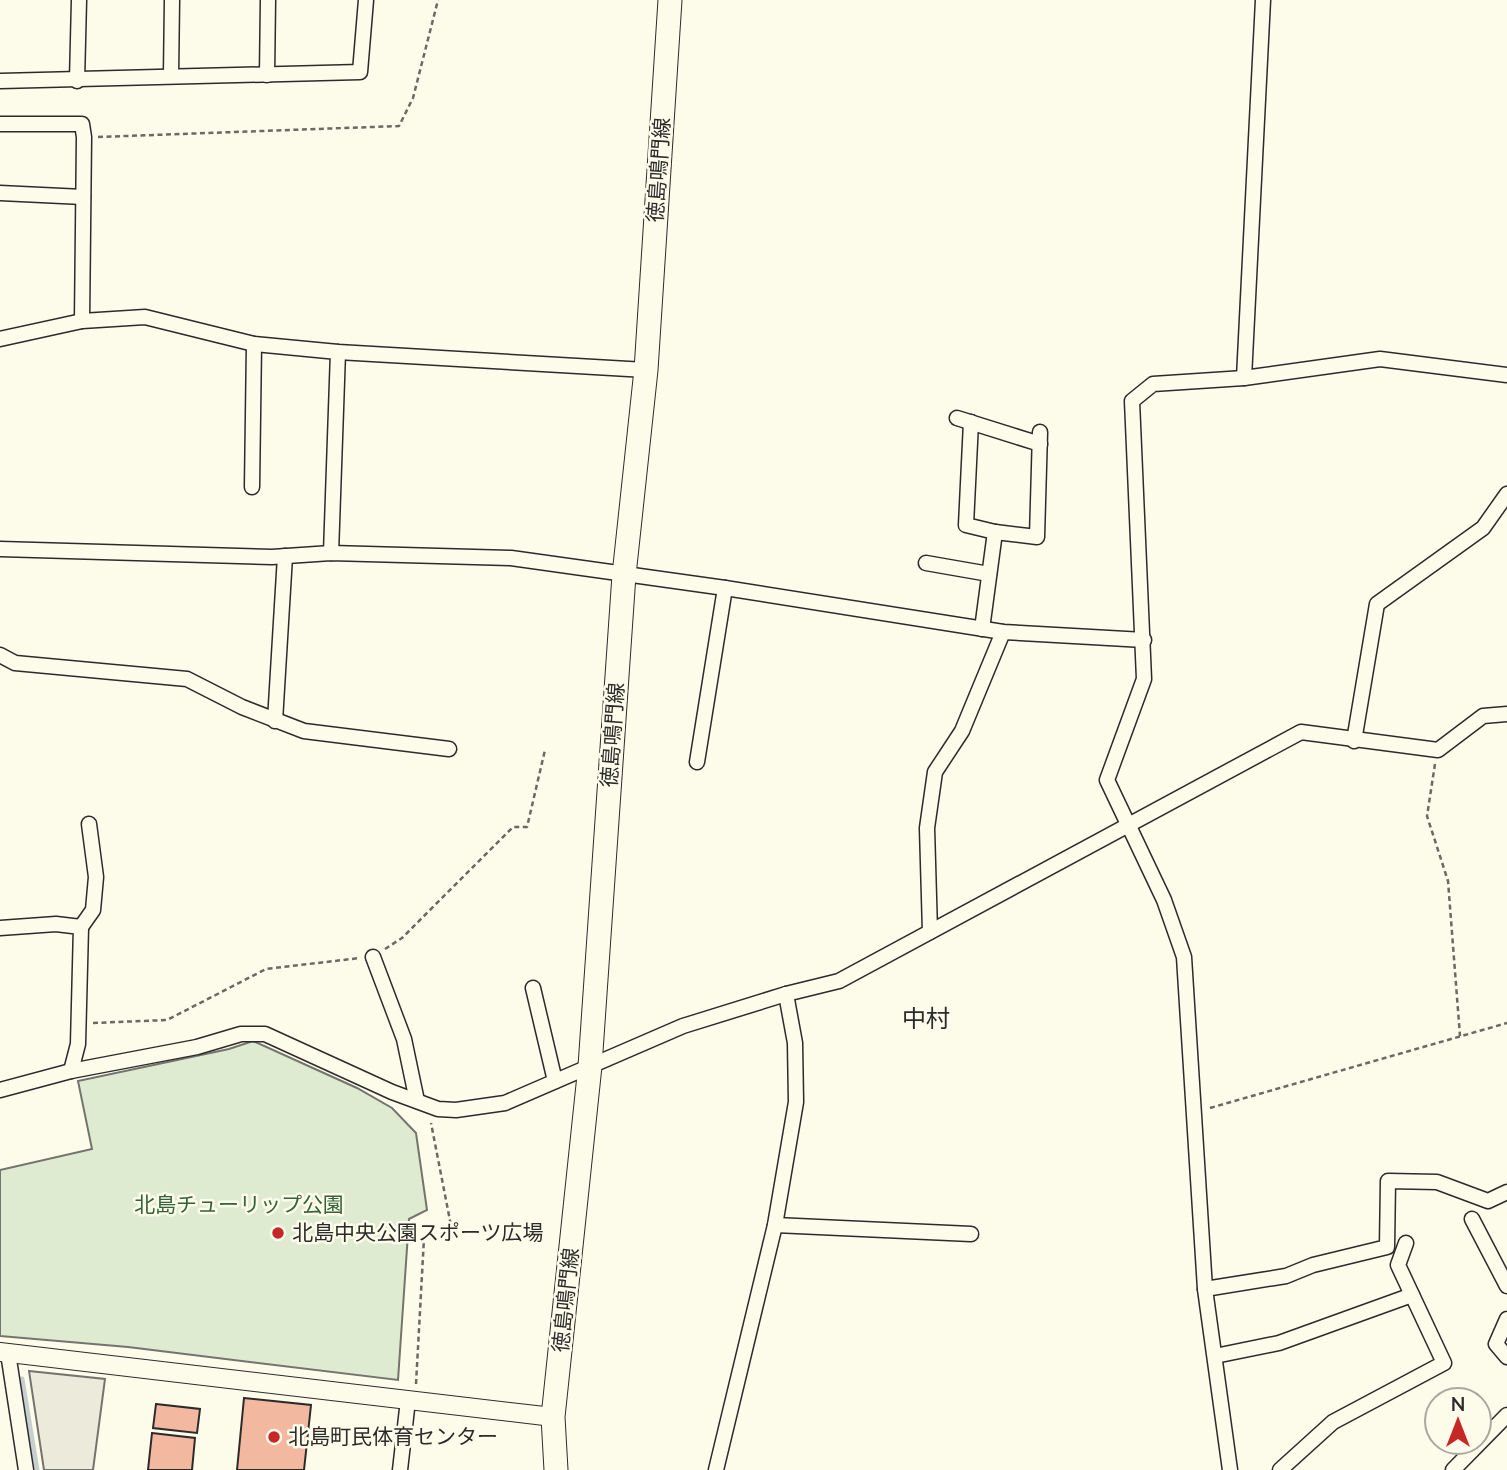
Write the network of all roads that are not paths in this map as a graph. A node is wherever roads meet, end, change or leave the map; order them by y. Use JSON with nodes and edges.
{"nodes":[{"id":1,"x":79,"y":0,"type":"edge"},
{"id":2,"x":172,"y":0,"type":"edge"},
{"id":3,"x":268,"y":0,"type":"edge"},
{"id":4,"x":366,"y":0,"type":"edge"},
{"id":5,"x":670,"y":0,"type":"edge"},
{"id":6,"x":1263,"y":0,"type":"edge"},
{"id":7,"x":171,"y":75,"type":"junction"},
{"id":8,"x":267,"y":75,"type":"junction"},
{"id":9,"x":77,"y":80,"type":"junction"},
{"id":10,"x":0,"y":81,"type":"edge"},
{"id":11,"x":0,"y":124,"type":"edge"},
{"id":12,"x":0,"y":193,"type":"edge"},
{"id":13,"x":83,"y":197,"type":"junction"},
{"id":14,"x":82,"y":321,"type":"junction"},
{"id":15,"x":0,"y":339,"type":"edge"},
{"id":16,"x":254,"y":344,"type":"junction"},
{"id":17,"x":338,"y":352,"type":"junction"},
{"id":18,"x":646,"y":370,"type":"junction"},
{"id":19,"x":1507,"y":375,"type":"edge"},
{"id":20,"x":1244,"y":378,"type":"junction"},
{"id":21,"x":252,"y":487,"type":"dead end"},
{"id":22,"x":1507,"y":494,"type":"edge"},
{"id":23,"x":995,"y":532,"type":"junction"},
{"id":24,"x":0,"y":549,"type":"edge"},
{"id":25,"x":331,"y":553,"type":"junction"},
{"id":26,"x":285,"y":556,"type":"junction"},
{"id":27,"x":926,"y":564,"type":"dead end"},
{"id":28,"x":989,"y":574,"type":"junction"},
{"id":29,"x":624,"y":575,"type":"junction"},
{"id":30,"x":725,"y":588,"type":"junction"},
{"id":31,"x":982,"y":629,"type":"junction"},
{"id":32,"x":1003,"y":632,"type":"junction"},
{"id":33,"x":1144,"y":640,"type":"junction"},
{"id":34,"x":0,"y":655,"type":"edge"},
{"id":35,"x":1507,"y":713,"type":"edge"},
{"id":36,"x":275,"y":721,"type":"junction"},
{"id":37,"x":1354,"y":741,"type":"junction"},
{"id":38,"x":449,"y":750,"type":"dead end"},
{"id":39,"x":697,"y":762,"type":"dead end"},
{"id":40,"x":89,"y":824,"type":"dead end"},
{"id":41,"x":1129,"y":825,"type":"junction"},
{"id":42,"x":82,"y":927,"type":"junction"},
{"id":43,"x":0,"y":928,"type":"edge"},
{"id":44,"x":930,"y":932,"type":"junction"},
{"id":45,"x":373,"y":957,"type":"road end"},
{"id":46,"x":533,"y":988,"type":"dead end"},
{"id":47,"x":786,"y":994,"type":"junction"},
{"id":48,"x":590,"y":1066,"type":"junction"},
{"id":49,"x":71,"y":1071,"type":"junction"},
{"id":50,"x":555,"y":1081,"type":"junction"},
{"id":51,"x":0,"y":1090,"type":"edge"},
{"id":52,"x":422,"y":1103,"type":"junction"},
{"id":53,"x":1507,"y":1192,"type":"edge"},
{"id":54,"x":1472,"y":1219,"type":"dead end"},
{"id":55,"x":775,"y":1225,"type":"junction"},
{"id":56,"x":971,"y":1234,"type":"dead end"},
{"id":57,"x":1406,"y":1243,"type":"dead end"},
{"id":58,"x":1507,"y":1286,"type":"edge"},
{"id":59,"x":1205,"y":1289,"type":"junction"},
{"id":60,"x":1412,"y":1295,"type":"junction"},
{"id":61,"x":1507,"y":1319,"type":"edge"},
{"id":62,"x":4,"y":1352,"type":"edge"},
{"id":63,"x":1214,"y":1356,"type":"junction"},
{"id":64,"x":1507,"y":1357,"type":"edge"},
{"id":65,"x":412,"y":1401,"type":"junction"},
{"id":66,"x":1507,"y":1415,"type":"edge"},
{"id":67,"x":553,"y":1417,"type":"junction"},
{"id":68,"x":26,"y":1470,"type":"edge"},
{"id":69,"x":400,"y":1470,"type":"edge"},
{"id":70,"x":556,"y":1470,"type":"edge"},
{"id":71,"x":716,"y":1470,"type":"edge"},
{"id":72,"x":1230,"y":1470,"type":"edge"},
{"id":73,"x":1280,"y":1470,"type":"edge"},
{"id":74,"x":1453,"y":1470,"type":"edge"}],
"edges":[{"from":1,"to":9,"type":"street"},
{"from":2,"to":7,"type":"street"},
{"from":3,"to":8,"type":"street"},
{"from":4,"to":8,"type":"street"},
{"from":5,"to":18,"type":"main road","name":"徳島鳴門線"},
{"from":6,"to":20,"type":"street"},
{"from":7,"to":8,"type":"street"},
{"from":7,"to":9,"type":"street"},
{"from":9,"to":10,"type":"street"},
{"from":11,"to":13,"type":"street"},
{"from":12,"to":13,"type":"street"},
{"from":13,"to":14,"type":"street"},
{"from":14,"to":15,"type":"street"},
{"from":14,"to":16,"type":"street"},
{"from":16,"to":17,"type":"street"},
{"from":16,"to":21,"type":"street"},
{"from":17,"to":18,"type":"street"},
{"from":17,"to":25,"type":"street"},
{"from":18,"to":29,"type":"main road","name":"徳島鳴門線"},
{"from":19,"to":20,"type":"street"},
{"from":20,"to":33,"type":"street"},
{"from":22,"to":37,"type":"street"},
{"from":23,"to":23,"type":"street"},
{"from":23,"to":28,"type":"street"},
{"from":24,"to":26,"type":"street"},
{"from":25,"to":26,"type":"street"},
{"from":25,"to":29,"type":"street"},
{"from":26,"to":36,"type":"street"},
{"from":27,"to":28,"type":"street"},
{"from":28,"to":31,"type":"street"},
{"from":29,"to":30,"type":"street"},
{"from":29,"to":48,"type":"main road","name":"徳島鳴門線"},
{"from":30,"to":31,"type":"street"},
{"from":30,"to":39,"type":"street"},
{"from":31,"to":32,"type":"street"},
{"from":32,"to":33,"type":"street"},
{"from":32,"to":44,"type":"street"},
{"from":33,"to":41,"type":"street"},
{"from":34,"to":36,"type":"street"},
{"from":35,"to":37,"type":"street"},
{"from":36,"to":38,"type":"street"},
{"from":37,"to":41,"type":"street"},
{"from":40,"to":42,"type":"street"},
{"from":41,"to":44,"type":"street"},
{"from":41,"to":59,"type":"street"},
{"from":42,"to":43,"type":"street"},
{"from":42,"to":49,"type":"street"},
{"from":44,"to":47,"type":"street"},
{"from":45,"to":52,"type":"street"},
{"from":46,"to":50,"type":"street"},
{"from":47,"to":48,"type":"street"},
{"from":47,"to":55,"type":"street"},
{"from":48,"to":50,"type":"street"},
{"from":48,"to":67,"type":"main road","name":"徳島鳴門線"},
{"from":49,"to":51,"type":"street"},
{"from":49,"to":52,"type":"street"},
{"from":50,"to":52,"type":"street"},
{"from":53,"to":59,"type":"street"},
{"from":54,"to":58,"type":"street"},
{"from":55,"to":56,"type":"street"},
{"from":55,"to":71,"type":"street"},
{"from":57,"to":60,"type":"street"},
{"from":59,"to":63,"type":"street"},
{"from":60,"to":63,"type":"street"},
{"from":60,"to":73,"type":"street"},
{"from":61,"to":64,"type":"street"},
{"from":62,"to":65,"type":"street"},
{"from":62,"to":68,"type":"street"},
{"from":63,"to":72,"type":"street"},
{"from":65,"to":67,"type":"street"},
{"from":65,"to":69,"type":"street"},
{"from":66,"to":74,"type":"street"},
{"from":67,"to":70,"type":"main road","name":"徳島鳴門線"}]}
